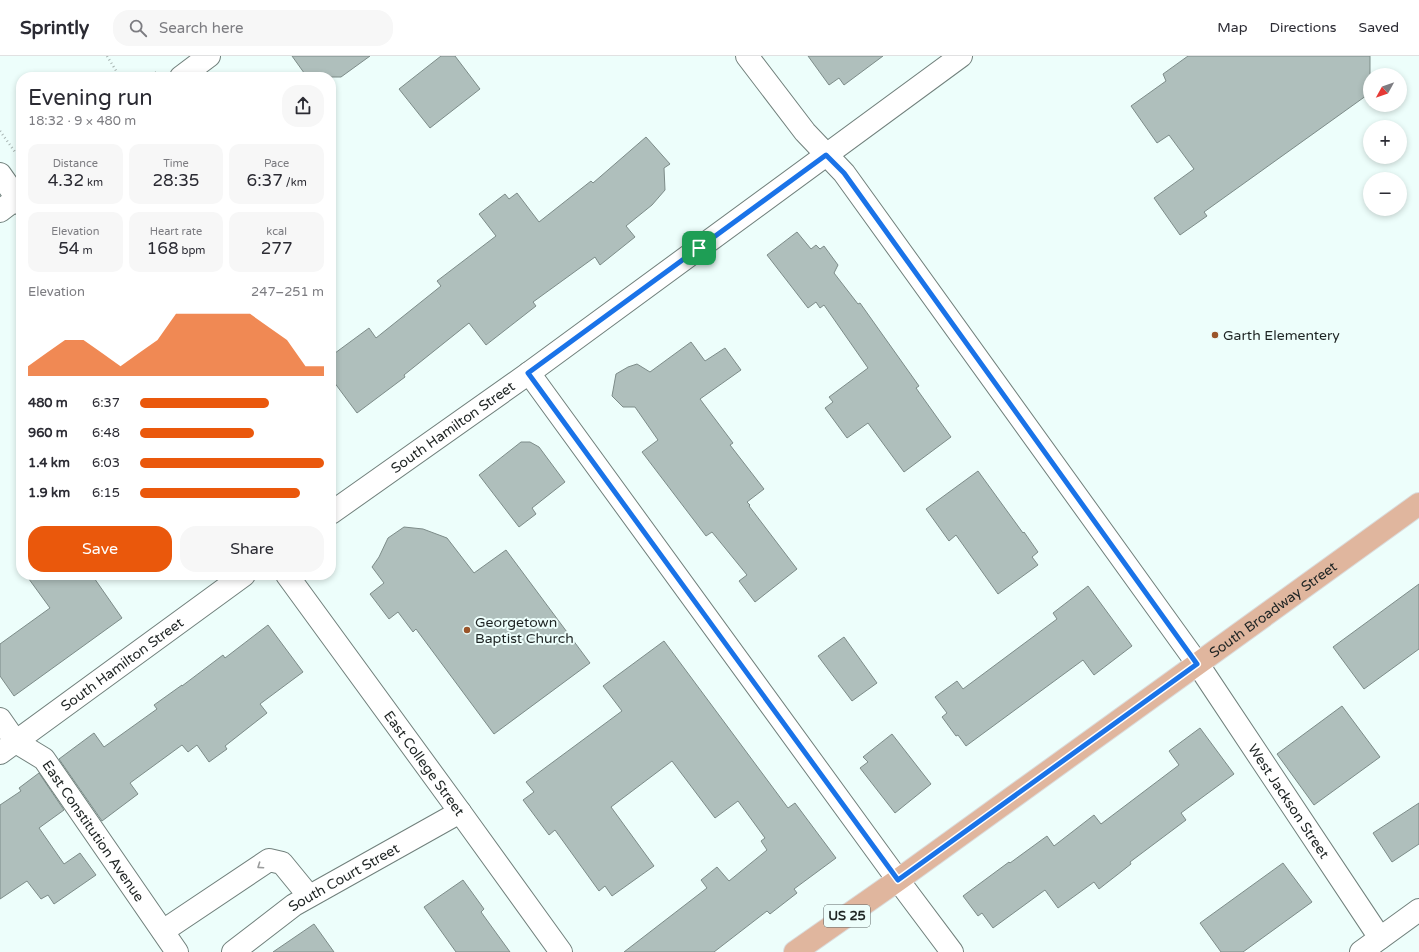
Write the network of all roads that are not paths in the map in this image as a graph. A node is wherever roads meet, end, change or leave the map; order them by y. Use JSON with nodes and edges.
{"nodes":[{"id":1,"x":209,"y":56,"type":"edge"},
{"id":2,"x":747,"y":56,"type":"edge"},
{"id":3,"x":960,"y":56,"type":"edge"},
{"id":4,"x":188,"y":72,"type":"edge"},
{"id":5,"x":826,"y":155,"type":"junction"},
{"id":6,"x":0,"y":174,"type":"edge"},
{"id":7,"x":15,"y":202,"type":"edge"},
{"id":8,"x":528,"y":373,"type":"junction"},
{"id":9,"x":1419,"y":504,"type":"edge"},
{"id":10,"x":336,"y":509,"type":"edge"},
{"id":11,"x":237,"y":580,"type":"edge"},
{"id":12,"x":291,"y":580,"type":"edge"},
{"id":13,"x":1197,"y":664,"type":"junction"},
{"id":14,"x":0,"y":719,"type":"edge"},
{"id":15,"x":8,"y":747,"type":"edge"},
{"id":16,"x":460,"y":812,"type":"junction"},
{"id":17,"x":898,"y":880,"type":"junction"},
{"id":18,"x":309,"y":896,"type":"junction"},
{"id":19,"x":1419,"y":910,"type":"edge"},
{"id":20,"x":163,"y":931,"type":"junction"},
{"id":21,"x":1380,"y":938,"type":"junction"},
{"id":22,"x":177,"y":952,"type":"edge"},
{"id":23,"x":233,"y":952,"type":"edge"},
{"id":24,"x":561,"y":952,"type":"edge"},
{"id":25,"x":795,"y":952,"type":"edge"},
{"id":26,"x":952,"y":952,"type":"edge"},
{"id":27,"x":1361,"y":952,"type":"edge"}],
"edges":[{"from":1,"to":4,"type":"street"},
{"from":2,"to":5,"type":"street","name":"West Jackson Street"},
{"from":3,"to":5,"type":"street","name":"South Hamilton Street"},
{"from":5,"to":8,"type":"street","name":"South Hamilton Street"},
{"from":5,"to":13,"type":"street","name":"West Jackson Street"},
{"from":6,"to":7,"type":"street"},
{"from":8,"to":10,"type":"street","name":"South Hamilton Street"},
{"from":8,"to":17,"type":"street"},
{"from":9,"to":13,"type":"main road","name":"South Broadway Street","number":"US 25"},
{"from":11,"to":15,"type":"street","name":"South Hamilton Street"},
{"from":12,"to":16,"type":"street","name":"East College Street"},
{"from":13,"to":17,"type":"main road","name":"South Broadway Street","number":"US 25"},
{"from":13,"to":21,"type":"street","name":"West Jackson Street"},
{"from":14,"to":15,"type":"street","name":"East Constitution Avenue"},
{"from":15,"to":20,"type":"street","name":"East Constitution Avenue"},
{"from":16,"to":18,"type":"street","name":"South Court Street"},
{"from":16,"to":24,"type":"street","name":"East College Street"},
{"from":17,"to":25,"type":"main road","name":"South Broadway Street","number":"US 25"},
{"from":17,"to":26,"type":"street"},
{"from":18,"to":20,"type":"street","one_way":true},
{"from":18,"to":23,"type":"street","name":"South Court Street"},
{"from":19,"to":21,"type":"street"},
{"from":20,"to":22,"type":"street","name":"East Constitution Avenue"},
{"from":21,"to":27,"type":"street"}]}
